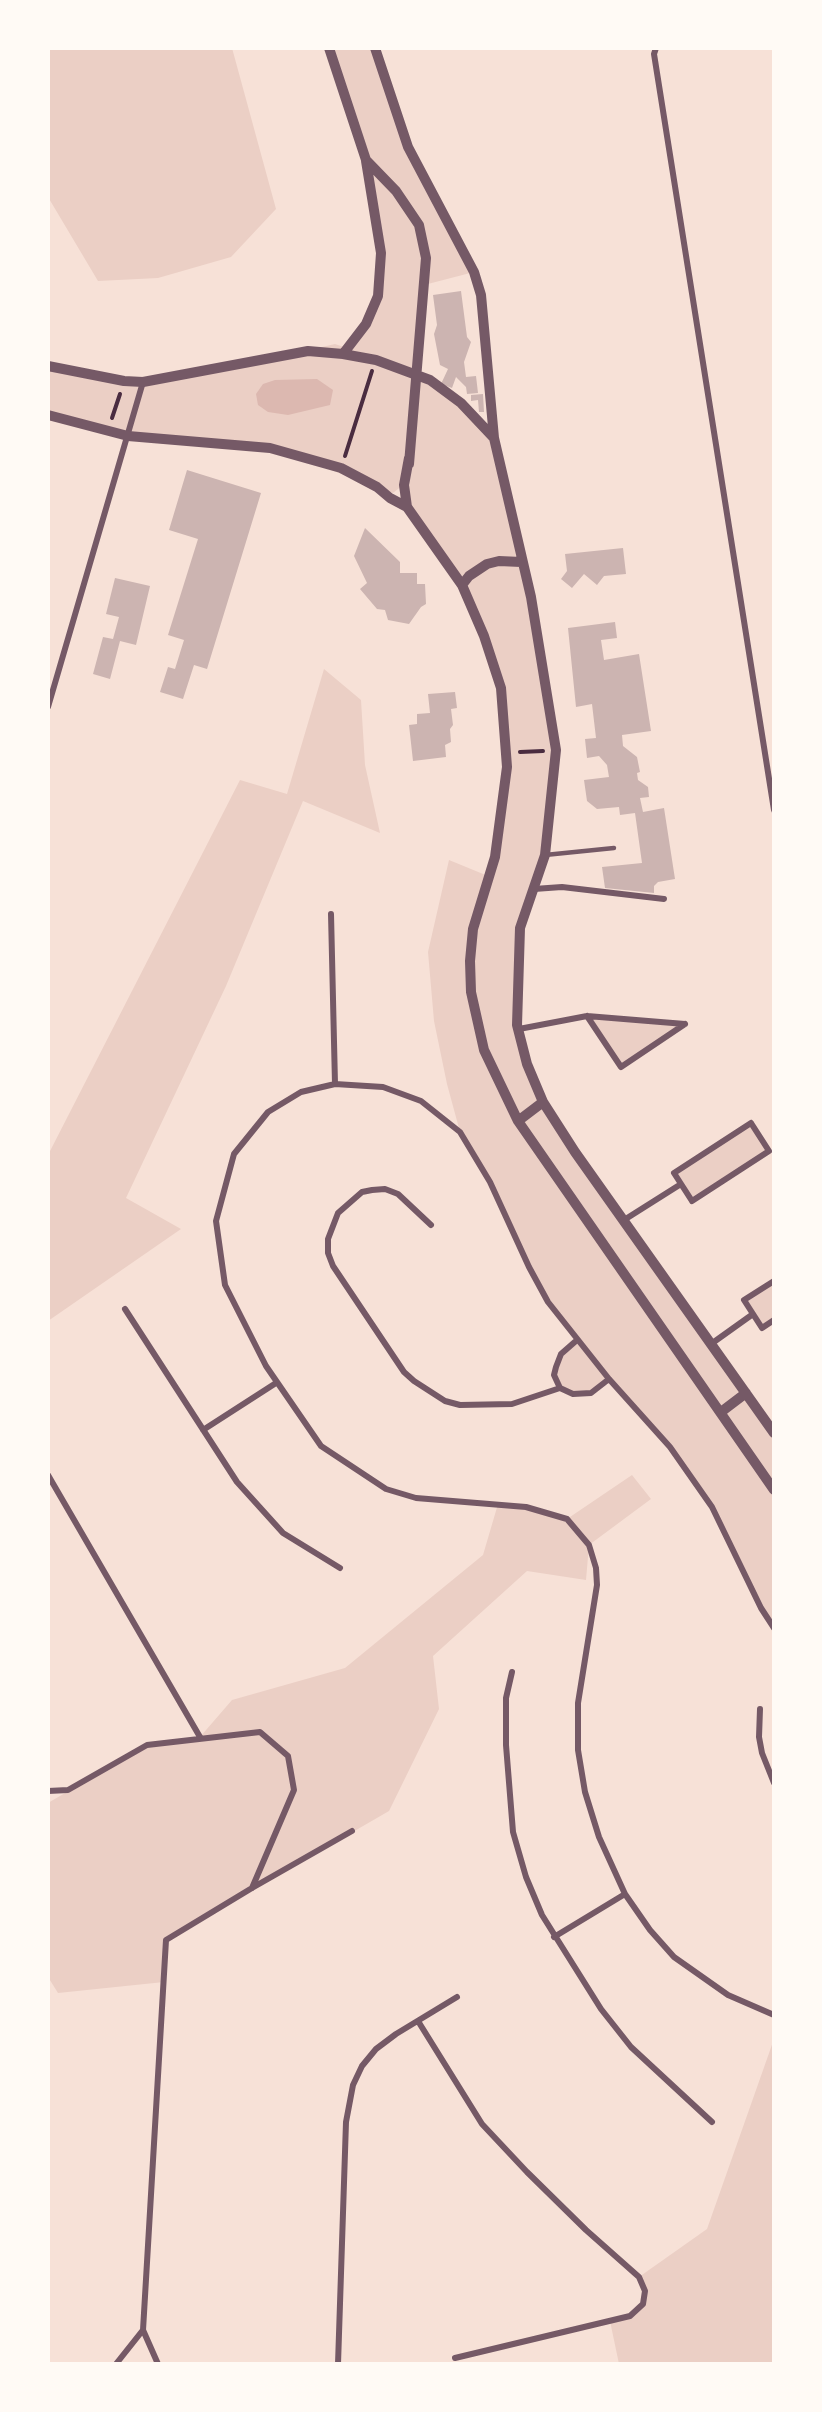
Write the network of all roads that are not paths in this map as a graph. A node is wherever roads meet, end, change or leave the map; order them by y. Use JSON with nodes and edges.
{"nodes":[{"id":1,"x":329,"y":48,"type":"edge"},
{"id":2,"x":375,"y":48,"type":"edge"},
{"id":3,"x":656,"y":48,"type":"edge"},
{"id":4,"x":366,"y":160,"type":"junction"},
{"id":5,"x":344,"y":354,"type":"junction"},
{"id":6,"x":48,"y":366,"type":"edge"},
{"id":7,"x":142,"y":382,"type":"junction"},
{"id":8,"x":489,"y":386,"type":"junction"},
{"id":9,"x":461,"y":403,"type":"junction"},
{"id":10,"x":48,"y":415,"type":"edge"},
{"id":11,"x":484,"y":416,"type":"junction"},
{"id":12,"x":128,"y":436,"type":"junction"},
{"id":13,"x":494,"y":438,"type":"junction"},
{"id":14,"x":407,"y":507,"type":"junction"},
{"id":15,"x":521,"y":562,"type":"junction"},
{"id":16,"x":462,"y":585,"type":"junction"},
{"id":17,"x":48,"y":676,"type":"edge"},
{"id":18,"x":56,"y":679,"type":"junction"},
{"id":19,"x":48,"y":707,"type":"edge"},
{"id":20,"x":774,"y":810,"type":"edge"},
{"id":21,"x":614,"y":848,"type":"dead end"},
{"id":22,"x":545,"y":855,"type":"junction"},
{"id":23,"x":534,"y":889,"type":"junction"},
{"id":24,"x":664,"y":899,"type":"dead end"},
{"id":25,"x":331,"y":914,"type":"dead end"},
{"id":26,"x":587,"y":1016,"type":"junction"},
{"id":27,"x":519,"y":1029,"type":"junction"},
{"id":28,"x":335,"y":1084,"type":"junction"},
{"id":29,"x":543,"y":1102,"type":"junction"},
{"id":30,"x":518,"y":1121,"type":"junction"},
{"id":31,"x":681,"y":1184,"type":"junction"},
{"id":32,"x":624,"y":1220,"type":"junction"},
{"id":33,"x":430,"y":1225,"type":"dead end"},
{"id":34,"x":774,"y":1281,"type":"edge"},
{"id":35,"x":125,"y":1309,"type":"dead end"},
{"id":36,"x":753,"y":1314,"type":"junction"},
{"id":37,"x":774,"y":1320,"type":"edge"},
{"id":38,"x":577,"y":1340,"type":"junction"},
{"id":39,"x":711,"y":1344,"type":"junction"},
{"id":40,"x":609,"y":1379,"type":"junction"},
{"id":41,"x":276,"y":1383,"type":"junction"},
{"id":42,"x":560,"y":1388,"type":"junction"},
{"id":43,"x":746,"y":1393,"type":"junction"},
{"id":44,"x":721,"y":1412,"type":"junction"},
{"id":45,"x":203,"y":1430,"type":"junction"},
{"id":46,"x":774,"y":1432,"type":"edge"},
{"id":47,"x":48,"y":1474,"type":"edge"},
{"id":48,"x":774,"y":1490,"type":"edge"},
{"id":49,"x":340,"y":1568,"type":"dead end"},
{"id":50,"x":774,"y":1628,"type":"edge"},
{"id":51,"x":512,"y":1672,"type":"dead end"},
{"id":52,"x":760,"y":1709,"type":"dead end"},
{"id":53,"x":200,"y":1737,"type":"junction"},
{"id":54,"x":774,"y":1783,"type":"edge"},
{"id":55,"x":48,"y":1791,"type":"edge"},
{"id":56,"x":352,"y":1831,"type":"dead end"},
{"id":57,"x":252,"y":1888,"type":"junction"},
{"id":58,"x":625,"y":1894,"type":"junction"},
{"id":59,"x":554,"y":1937,"type":"junction"},
{"id":60,"x":457,"y":1997,"type":"dead end"},
{"id":61,"x":774,"y":2015,"type":"edge"},
{"id":62,"x":418,"y":2021,"type":"junction"},
{"id":63,"x":712,"y":2122,"type":"dead end"},
{"id":64,"x":142,"y":2330,"type":"junction"},
{"id":65,"x":455,"y":2358,"type":"dead end"},
{"id":66,"x":116,"y":2364,"type":"edge"},
{"id":67,"x":158,"y":2364,"type":"edge"},
{"id":68,"x":339,"y":2364,"type":"edge"}],
"edges":[{"from":1,"to":4,"type":"street"},
{"from":2,"to":8,"type":"street"},
{"from":3,"to":20,"type":"street"},
{"from":4,"to":5,"type":"street"},
{"from":4,"to":14,"type":"street"},
{"from":5,"to":7,"type":"street"},
{"from":5,"to":9,"type":"street"},
{"from":6,"to":7,"type":"street"},
{"from":7,"to":12,"type":"street"},
{"from":8,"to":11,"type":"street"},
{"from":8,"to":13,"type":"street"},
{"from":9,"to":11,"type":"street"},
{"from":9,"to":13,"type":"street"},
{"from":10,"to":12,"type":"street"},
{"from":11,"to":13,"type":"street"},
{"from":12,"to":14,"type":"street"},
{"from":12,"to":18,"type":"street"},
{"from":13,"to":15,"type":"street"},
{"from":14,"to":16,"type":"street"},
{"from":15,"to":16,"type":"street"},
{"from":15,"to":22,"type":"street"},
{"from":16,"to":30,"type":"street"},
{"from":17,"to":18,"type":"street"},
{"from":18,"to":19,"type":"street"},
{"from":21,"to":22,"type":"lane"},
{"from":22,"to":23,"type":"street"},
{"from":23,"to":24,"type":"street"},
{"from":23,"to":27,"type":"street"},
{"from":25,"to":28,"type":"street"},
{"from":26,"to":26,"type":"street"},
{"from":26,"to":27,"type":"street"},
{"from":27,"to":29,"type":"street"},
{"from":28,"to":38,"type":"street"},
{"from":28,"to":41,"type":"street"},
{"from":29,"to":30,"type":"street"},
{"from":29,"to":32,"type":"street"},
{"from":30,"to":44,"type":"street"},
{"from":31,"to":31,"type":"street"},
{"from":31,"to":32,"type":"street"},
{"from":32,"to":39,"type":"street"},
{"from":33,"to":42,"type":"street"},
{"from":34,"to":36,"type":"street"},
{"from":35,"to":45,"type":"street"},
{"from":36,"to":37,"type":"street"},
{"from":36,"to":39,"type":"street"},
{"from":38,"to":40,"type":"street"},
{"from":38,"to":42,"type":"street"},
{"from":39,"to":43,"type":"street"},
{"from":40,"to":42,"type":"street"},
{"from":40,"to":50,"type":"street"},
{"from":41,"to":45,"type":"street"},
{"from":41,"to":58,"type":"street"},
{"from":43,"to":44,"type":"street"},
{"from":43,"to":46,"type":"street"},
{"from":44,"to":48,"type":"street"},
{"from":45,"to":49,"type":"street"},
{"from":47,"to":53,"type":"street"},
{"from":51,"to":59,"type":"street"},
{"from":52,"to":54,"type":"street"},
{"from":53,"to":55,"type":"street"},
{"from":53,"to":57,"type":"street"},
{"from":56,"to":57,"type":"street"},
{"from":57,"to":64,"type":"street"},
{"from":58,"to":59,"type":"street"},
{"from":58,"to":61,"type":"street"},
{"from":59,"to":63,"type":"street"},
{"from":60,"to":62,"type":"street"},
{"from":62,"to":65,"type":"street"},
{"from":62,"to":68,"type":"street"},
{"from":64,"to":66,"type":"street"},
{"from":64,"to":67,"type":"street"}]}
